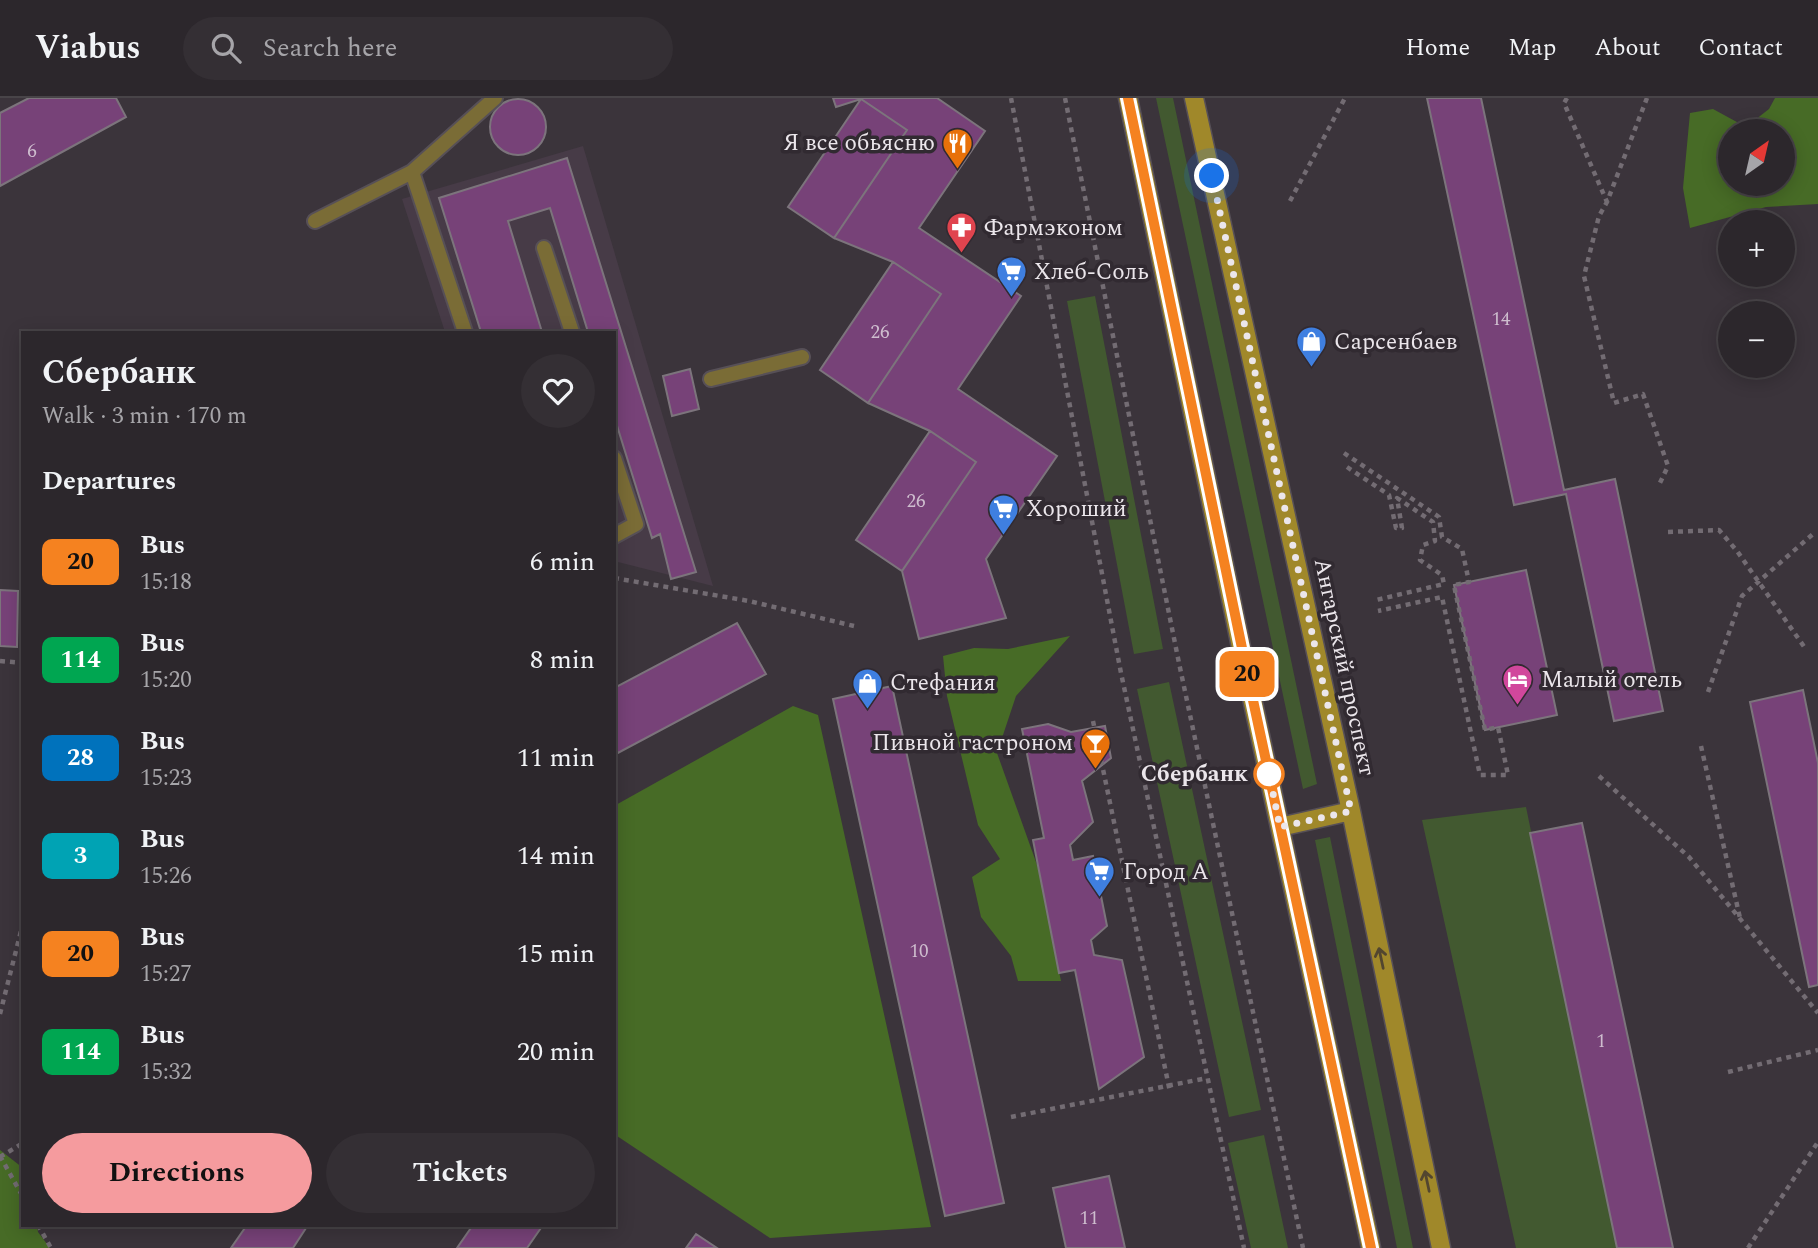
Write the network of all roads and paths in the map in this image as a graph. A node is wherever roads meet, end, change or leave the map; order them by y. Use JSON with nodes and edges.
{"nodes":[{"id":1,"x":495,"y":98,"type":"edge"},
{"id":2,"x":1012,"y":98,"type":"edge"},
{"id":3,"x":1065,"y":98,"type":"edge"},
{"id":4,"x":1128,"y":98,"type":"edge"},
{"id":5,"x":1195,"y":98,"type":"edge"},
{"id":6,"x":1345,"y":98,"type":"edge"},
{"id":7,"x":1567,"y":98,"type":"edge"},
{"id":8,"x":1647,"y":98,"type":"edge"},
{"id":9,"x":412,"y":172,"type":"junction"},
{"id":10,"x":1290,"y":201,"type":"dead end"},
{"id":11,"x":1607,"y":202,"type":"junction"},
{"id":12,"x":315,"y":221,"type":"dead end"},
{"id":13,"x":544,"y":248,"type":"dead end"},
{"id":14,"x":465,"y":331,"type":"edge"},
{"id":15,"x":572,"y":331,"type":"edge"},
{"id":16,"x":803,"y":357,"type":"dead end"},
{"id":17,"x":711,"y":379,"type":"dead end"},
{"id":18,"x":1344,"y":453,"type":"dead end"},
{"id":19,"x":616,"y":464,"type":"edge"},
{"id":20,"x":1347,"y":467,"type":"dead end"},
{"id":21,"x":1657,"y":487,"type":"dead end"},
{"id":22,"x":1668,"y":532,"type":"dead end"},
{"id":23,"x":1812,"y":534,"type":"dead end"},
{"id":24,"x":616,"y":535,"type":"edge"},
{"id":25,"x":616,"y":578,"type":"edge"},
{"id":26,"x":1758,"y":582,"type":"junction"},
{"id":27,"x":1376,"y":600,"type":"dead end"},
{"id":28,"x":1378,"y":611,"type":"dead end"},
{"id":29,"x":854,"y":626,"type":"dead end"},
{"id":30,"x":1805,"y":648,"type":"dead end"},
{"id":31,"x":0,"y":661,"type":"edge"},
{"id":32,"x":21,"y":663,"type":"edge"},
{"id":33,"x":1707,"y":692,"type":"dead end"},
{"id":34,"x":1093,"y":721,"type":"dead end"},
{"id":35,"x":1702,"y":746,"type":"dead end"},
{"id":36,"x":1599,"y":776,"type":"dead end"},
{"id":37,"x":1351,"y":811,"type":"junction"},
{"id":38,"x":1280,"y":827,"type":"junction"},
{"id":39,"x":1740,"y":919,"type":"junction"},
{"id":40,"x":21,"y":931,"type":"edge"},
{"id":41,"x":1811,"y":1004,"type":"junction"},
{"id":42,"x":1818,"y":1004,"type":"edge"},
{"id":43,"x":1818,"y":1013,"type":"edge"},
{"id":44,"x":0,"y":1014,"type":"edge"},
{"id":45,"x":1818,"y":1050,"type":"edge"},
{"id":46,"x":1728,"y":1072,"type":"dead end"},
{"id":47,"x":1207,"y":1078,"type":"junction"},
{"id":48,"x":1168,"y":1085,"type":"junction"},
{"id":49,"x":1170,"y":1092,"type":"dead end"},
{"id":50,"x":1011,"y":1117,"type":"dead end"},
{"id":51,"x":1818,"y":1142,"type":"edge"},
{"id":52,"x":21,"y":1144,"type":"edge"},
{"id":53,"x":0,"y":1156,"type":"edge"},
{"id":54,"x":21,"y":1193,"type":"edge"},
{"id":55,"x":39,"y":1227,"type":"edge"},
{"id":56,"x":51,"y":1248,"type":"edge"},
{"id":57,"x":1242,"y":1248,"type":"edge"},
{"id":58,"x":1303,"y":1248,"type":"edge"},
{"id":59,"x":1371,"y":1248,"type":"edge"},
{"id":60,"x":1441,"y":1248,"type":"edge"},
{"id":61,"x":1748,"y":1248,"type":"edge"}],
"edges":[{"from":1,"to":9,"type":"lane"},
{"from":2,"to":47,"type":"path"},
{"from":3,"to":58,"type":"path"},
{"from":4,"to":38,"type":"street"},
{"from":5,"to":37,"type":"street","name":"Ангарский проспект"},
{"from":6,"to":10,"type":"path"},
{"from":7,"to":11,"type":"path"},
{"from":8,"to":11,"type":"path"},
{"from":9,"to":12,"type":"lane"},
{"from":9,"to":14,"type":"lane"},
{"from":11,"to":21,"type":"path"},
{"from":13,"to":15,"type":"lane"},
{"from":16,"to":17,"type":"lane"},
{"from":18,"to":28,"type":"path"},
{"from":19,"to":24,"type":"lane"},
{"from":20,"to":27,"type":"path"},
{"from":22,"to":26,"type":"path"},
{"from":23,"to":26,"type":"path"},
{"from":25,"to":29,"type":"path"},
{"from":26,"to":30,"type":"path"},
{"from":26,"to":33,"type":"path"},
{"from":31,"to":32,"type":"path"},
{"from":34,"to":48,"type":"path"},
{"from":35,"to":39,"type":"path"},
{"from":36,"to":39,"type":"path"},
{"from":37,"to":38,"type":"street"},
{"from":60,"to":37,"type":"street","name":"Ангарский проспект","one_way":true},
{"from":38,"to":59,"type":"street"},
{"from":39,"to":41,"type":"path"},
{"from":40,"to":44,"type":"path"},
{"from":41,"to":42,"type":"path"},
{"from":41,"to":43,"type":"path"},
{"from":45,"to":46,"type":"path"},
{"from":47,"to":48,"type":"path"},
{"from":47,"to":57,"type":"path"},
{"from":48,"to":49,"type":"path"},
{"from":48,"to":50,"type":"path"},
{"from":51,"to":61,"type":"path"},
{"from":52,"to":53,"type":"path"},
{"from":53,"to":54,"type":"path"},
{"from":55,"to":56,"type":"path"}]}
